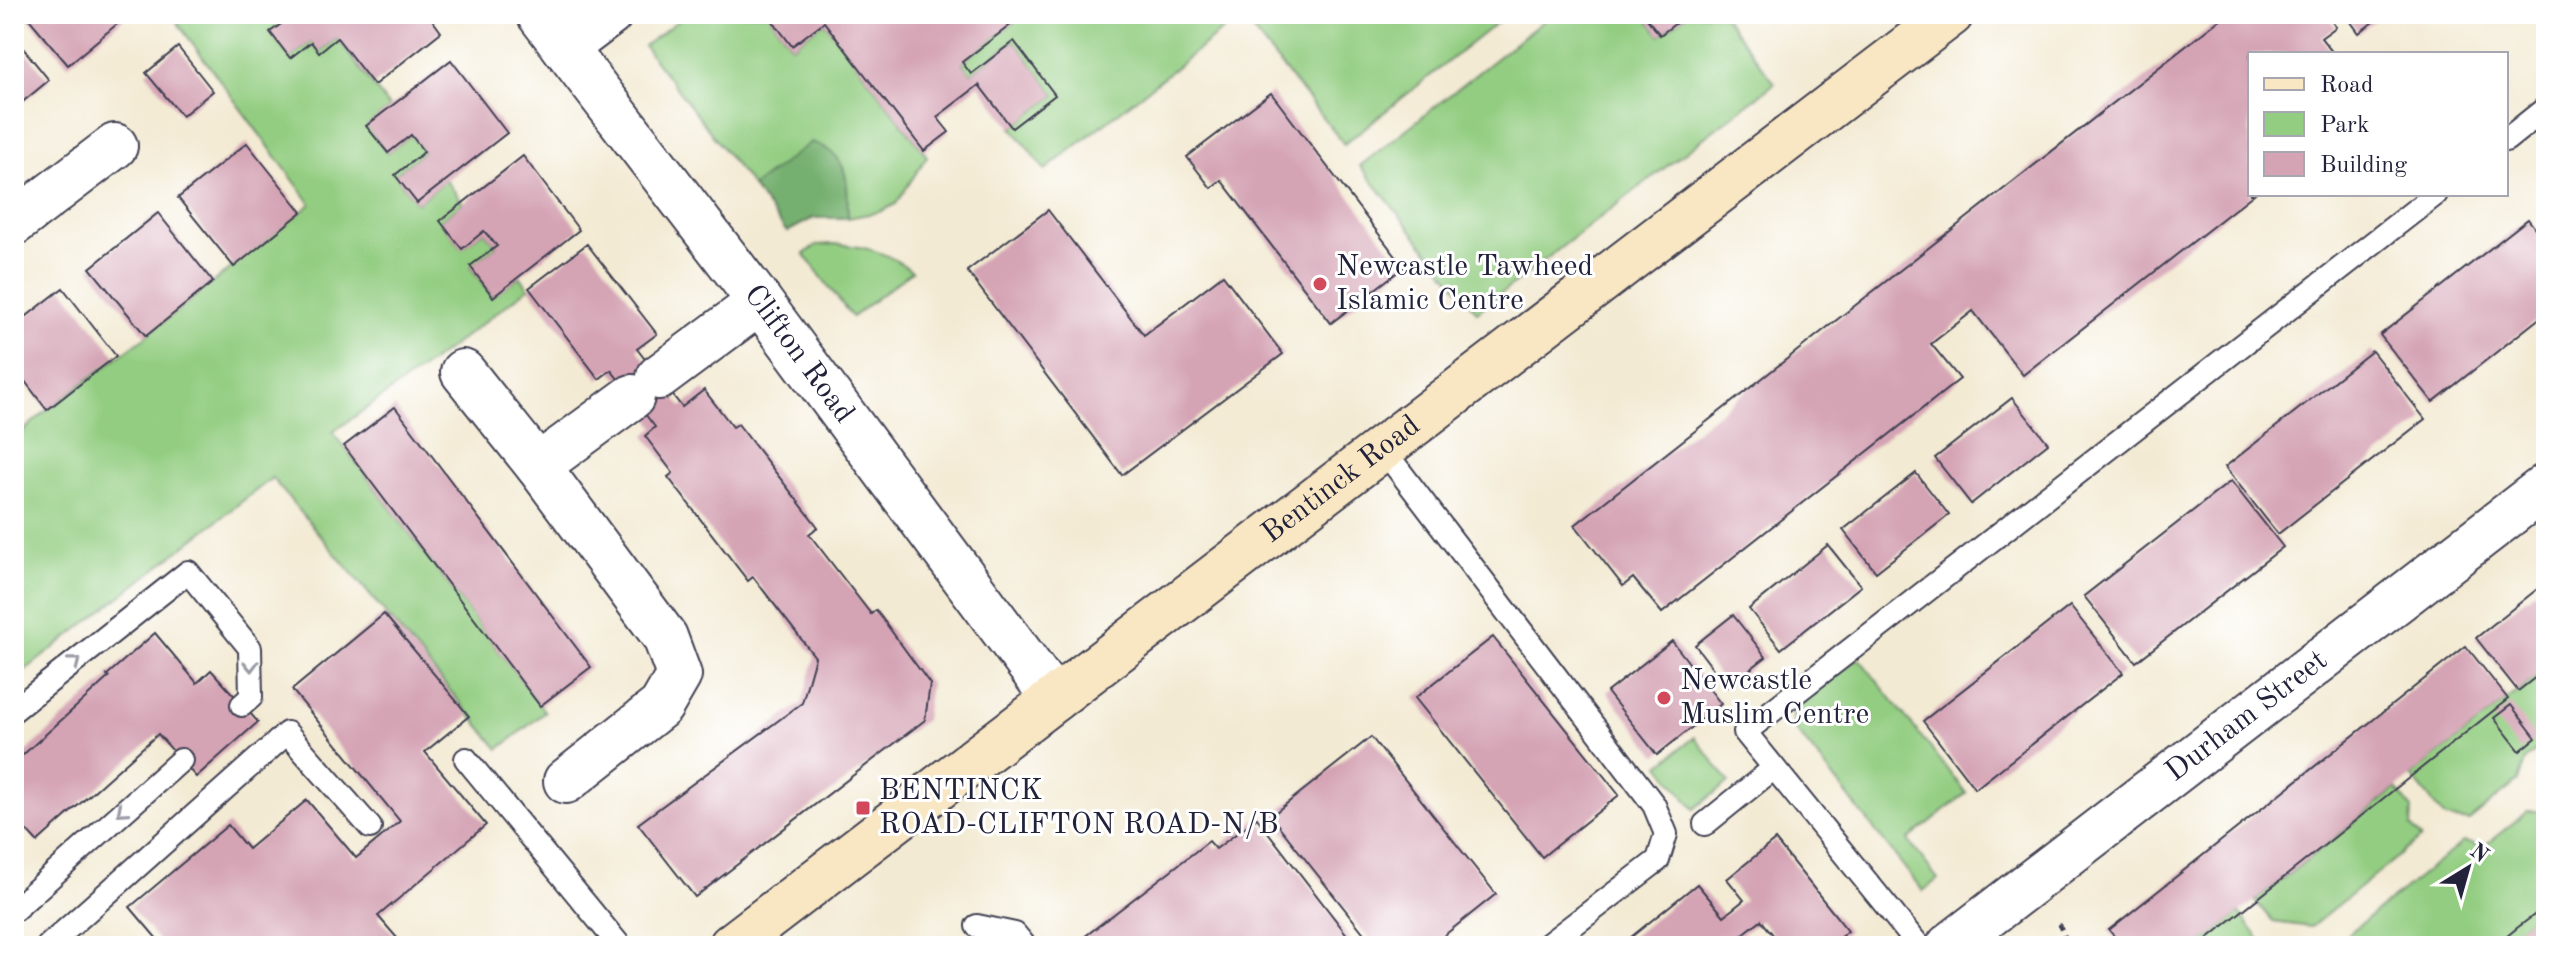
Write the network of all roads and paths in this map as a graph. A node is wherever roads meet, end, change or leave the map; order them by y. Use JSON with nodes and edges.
{"nodes":[{"id":1,"x":539,"y":14,"type":"edge"},
{"id":2,"x":610,"y":14,"type":"edge"},
{"id":3,"x":1951,"y":14,"type":"edge"},
{"id":4,"x":565,"y":48,"type":"junction"},
{"id":5,"x":2546,"y":108,"type":"edge"},
{"id":6,"x":2508,"y":138,"type":"edge"},
{"id":7,"x":115,"y":146,"type":"dead end"},
{"id":8,"x":2433,"y":196,"type":"edge"},
{"id":9,"x":14,"y":223,"type":"edge"},
{"id":10,"x":760,"y":302,"type":"junction"},
{"id":11,"x":463,"y":372,"type":"dead end"},
{"id":12,"x":1382,"y":448,"type":"junction"},
{"id":13,"x":538,"y":466,"type":"junction"},
{"id":14,"x":2546,"y":486,"type":"edge"},
{"id":15,"x":1054,"y":699,"type":"junction"},
{"id":16,"x":242,"y":705,"type":"dead end"},
{"id":17,"x":14,"y":710,"type":"edge"},
{"id":18,"x":466,"y":759,"type":"dead end"},
{"id":19,"x":181,"y":760,"type":"dead end"},
{"id":20,"x":1774,"y":768,"type":"junction"},
{"id":21,"x":566,"y":781,"type":"dead end"},
{"id":22,"x":1705,"y":824,"type":"dead end"},
{"id":23,"x":370,"y":827,"type":"dead end"},
{"id":24,"x":14,"y":910,"type":"edge"},
{"id":25,"x":977,"y":926,"type":"dead end"},
{"id":26,"x":738,"y":944,"type":"edge"},
{"id":27,"x":48,"y":946,"type":"edge"},
{"id":28,"x":620,"y":946,"type":"edge"},
{"id":29,"x":1025,"y":946,"type":"edge"},
{"id":30,"x":1546,"y":946,"type":"edge"},
{"id":31,"x":1919,"y":946,"type":"edge"},
{"id":32,"x":1949,"y":946,"type":"edge"}],
"edges":[{"from":1,"to":4,"type":"street","name":"Clifton Road"},
{"from":2,"to":4,"type":"street"},
{"from":3,"to":12,"type":"street","name":"Bentinck Road"},
{"from":4,"to":10,"type":"street","name":"Clifton Road"},
{"from":5,"to":6,"type":"lane"},
{"from":7,"to":9,"type":"street"},
{"from":8,"to":20,"type":"lane"},
{"from":10,"to":13,"type":"street"},
{"from":10,"to":15,"type":"street","name":"Clifton Road"},
{"from":11,"to":13,"type":"street"},
{"from":12,"to":15,"type":"street","name":"Bentinck Road"},
{"from":12,"to":30,"type":"lane"},
{"from":13,"to":21,"type":"street"},
{"from":14,"to":32,"type":"street","name":"Durham Street"},
{"from":15,"to":26,"type":"street","name":"Bentinck Road"},
{"from":17,"to":16,"type":"lane","one_way":true},
{"from":18,"to":28,"type":"lane"},
{"from":19,"to":24,"type":"lane","one_way":true},
{"from":20,"to":22,"type":"lane"},
{"from":20,"to":31,"type":"lane"},
{"from":23,"to":27,"type":"lane"},
{"from":25,"to":29,"type":"lane"}]}
